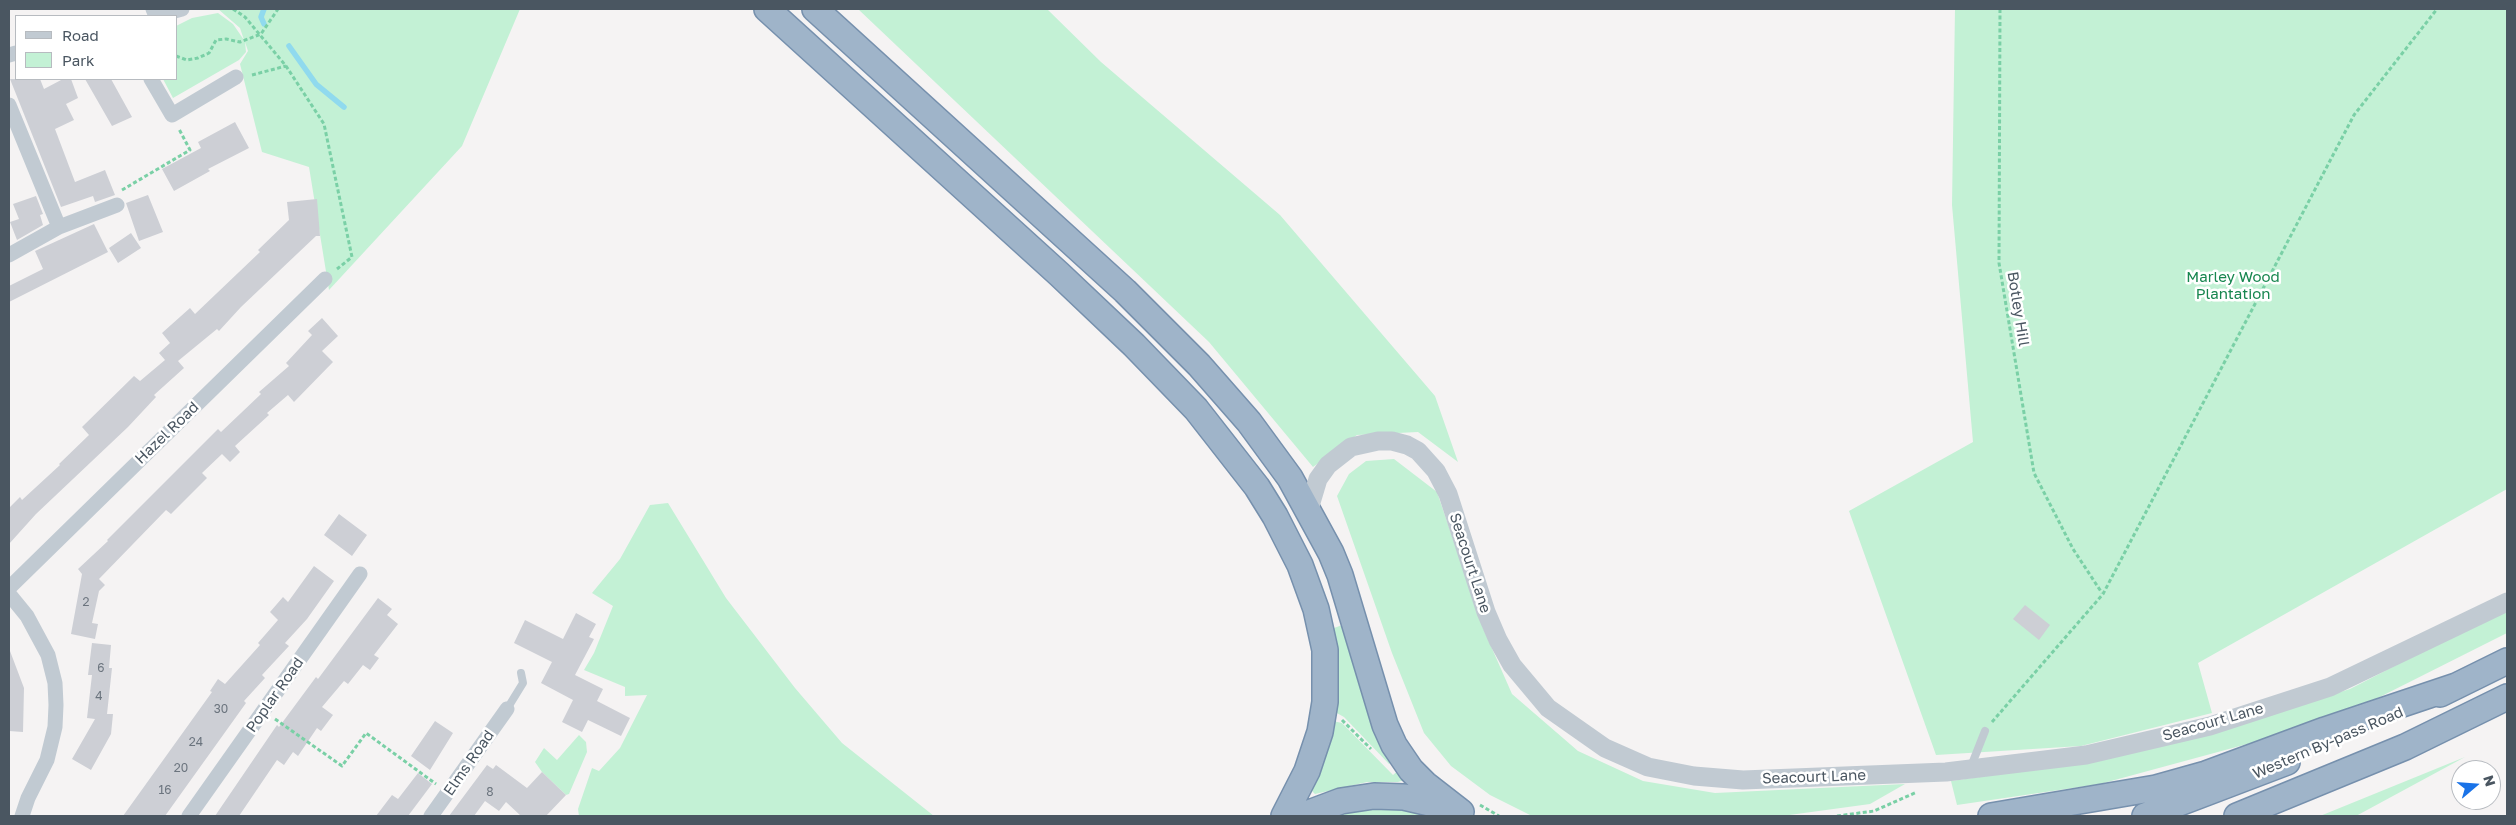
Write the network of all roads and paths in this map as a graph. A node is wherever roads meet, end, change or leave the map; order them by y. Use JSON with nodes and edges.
{"nodes":[{"id":1,"x":182,"y":9,"type":"edge"},
{"id":2,"x":233,"y":9,"type":"edge"},
{"id":3,"x":278,"y":9,"type":"edge"},
{"id":4,"x":767,"y":9,"type":"edge"},
{"id":5,"x":815,"y":9,"type":"edge"},
{"id":6,"x":2000,"y":9,"type":"edge"},
{"id":7,"x":2437,"y":9,"type":"edge"},
{"id":8,"x":160,"y":15,"type":"edge"},
{"id":9,"x":261,"y":34,"type":"junction"},
{"id":10,"x":178,"y":57,"type":"edge"},
{"id":11,"x":286,"y":66,"type":"junction"},
{"id":12,"x":236,"y":77,"type":"joint"},
{"id":13,"x":152,"y":80,"type":"edge"},
{"id":14,"x":9,"y":105,"type":"edge"},
{"id":15,"x":172,"y":115,"type":"junction"},
{"id":16,"x":138,"y":180,"type":"dead end"},
{"id":17,"x":117,"y":205,"type":"dead end"},
{"id":18,"x":58,"y":227,"type":"junction"},
{"id":19,"x":9,"y":255,"type":"edge"},
{"id":20,"x":325,"y":279,"type":"joint"},
{"id":21,"x":1309,"y":509,"type":"junction"},
{"id":22,"x":360,"y":574,"type":"dead end"},
{"id":23,"x":9,"y":588,"type":"edge"},
{"id":24,"x":9,"y":594,"type":"edge"},
{"id":25,"x":2103,"y":594,"type":"junction"},
{"id":26,"x":2507,"y":602,"type":"edge"},
{"id":27,"x":2507,"y":661,"type":"edge"},
{"id":28,"x":521,"y":673,"type":"dead end"},
{"id":29,"x":2456,"y":686,"type":"junction"},
{"id":30,"x":2507,"y":697,"type":"edge"},
{"id":31,"x":507,"y":709,"type":"joint"},
{"id":32,"x":264,"y":711,"type":"junction"},
{"id":33,"x":1339,"y":719,"type":"dead end"},
{"id":34,"x":1985,"y":731,"type":"joint"},
{"id":35,"x":2405,"y":747,"type":"junction"},
{"id":36,"x":1378,"y":756,"type":"dead end"},
{"id":37,"x":1970,"y":769,"type":"junction"},
{"id":38,"x":1946,"y":772,"type":"junction"},
{"id":39,"x":448,"y":793,"type":"junction"},
{"id":40,"x":1465,"y":814,"type":"edge"},
{"id":41,"x":22,"y":816,"type":"edge"},
{"id":42,"x":189,"y":816,"type":"edge"},
{"id":43,"x":431,"y":816,"type":"edge"},
{"id":44,"x":1284,"y":816,"type":"edge"},
{"id":45,"x":1301,"y":816,"type":"edge"},
{"id":46,"x":1837,"y":816,"type":"edge"},
{"id":47,"x":1991,"y":816,"type":"edge"},
{"id":48,"x":2145,"y":816,"type":"edge"},
{"id":49,"x":2237,"y":816,"type":"edge"},
{"id":50,"x":2269,"y":816,"type":"edge"}],
"edges":[{"from":1,"to":8,"type":"street"},
{"from":2,"to":9,"type":"path"},
{"from":3,"to":9,"type":"path"},
{"from":4,"to":44,"type":"highway"},
{"from":5,"to":21,"type":"highway"},
{"from":6,"to":25,"type":"path","name":"Botley Hill"},
{"from":7,"to":25,"type":"path"},
{"from":9,"to":10,"type":"path"},
{"from":9,"to":11,"type":"path"},
{"from":11,"to":12,"type":"path"},
{"from":11,"to":20,"type":"path"},
{"from":12,"to":15,"type":"street"},
{"from":13,"to":15,"type":"street"},
{"from":14,"to":18,"type":"street"},
{"from":15,"to":16,"type":"path"},
{"from":17,"to":18,"type":"street"},
{"from":18,"to":19,"type":"street"},
{"from":20,"to":23,"type":"street","name":"Hazel Road"},
{"from":21,"to":38,"type":"street","name":"Seacourt Lane"},
{"from":21,"to":40,"type":"highway"},
{"from":22,"to":32,"type":"street","name":"Poplar Road"},
{"from":24,"to":41,"type":"street"},
{"from":25,"to":34,"type":"path"},
{"from":26,"to":37,"type":"street","name":"Seacourt Lane"},
{"from":27,"to":29,"type":"highway","name":"Western By-pass Road"},
{"from":28,"to":31,"type":"lane"},
{"from":29,"to":47,"type":"highway"},
{"from":29,"to":48,"type":"highway","name":"Western By-pass Road"},
{"from":30,"to":35,"type":"highway"},
{"from":31,"to":39,"type":"street","name":"Elms Road"},
{"from":32,"to":39,"type":"path"},
{"from":32,"to":42,"type":"street","name":"Poplar Road"},
{"from":33,"to":36,"type":"path"},
{"from":34,"to":37,"type":"lane"},
{"from":35,"to":49,"type":"highway"},
{"from":35,"to":50,"type":"highway"},
{"from":37,"to":38,"type":"street","name":"Seacourt Lane"},
{"from":38,"to":46,"type":"path"},
{"from":39,"to":43,"type":"street","name":"Elms Road"},
{"from":40,"to":45,"type":"highway"}]}
